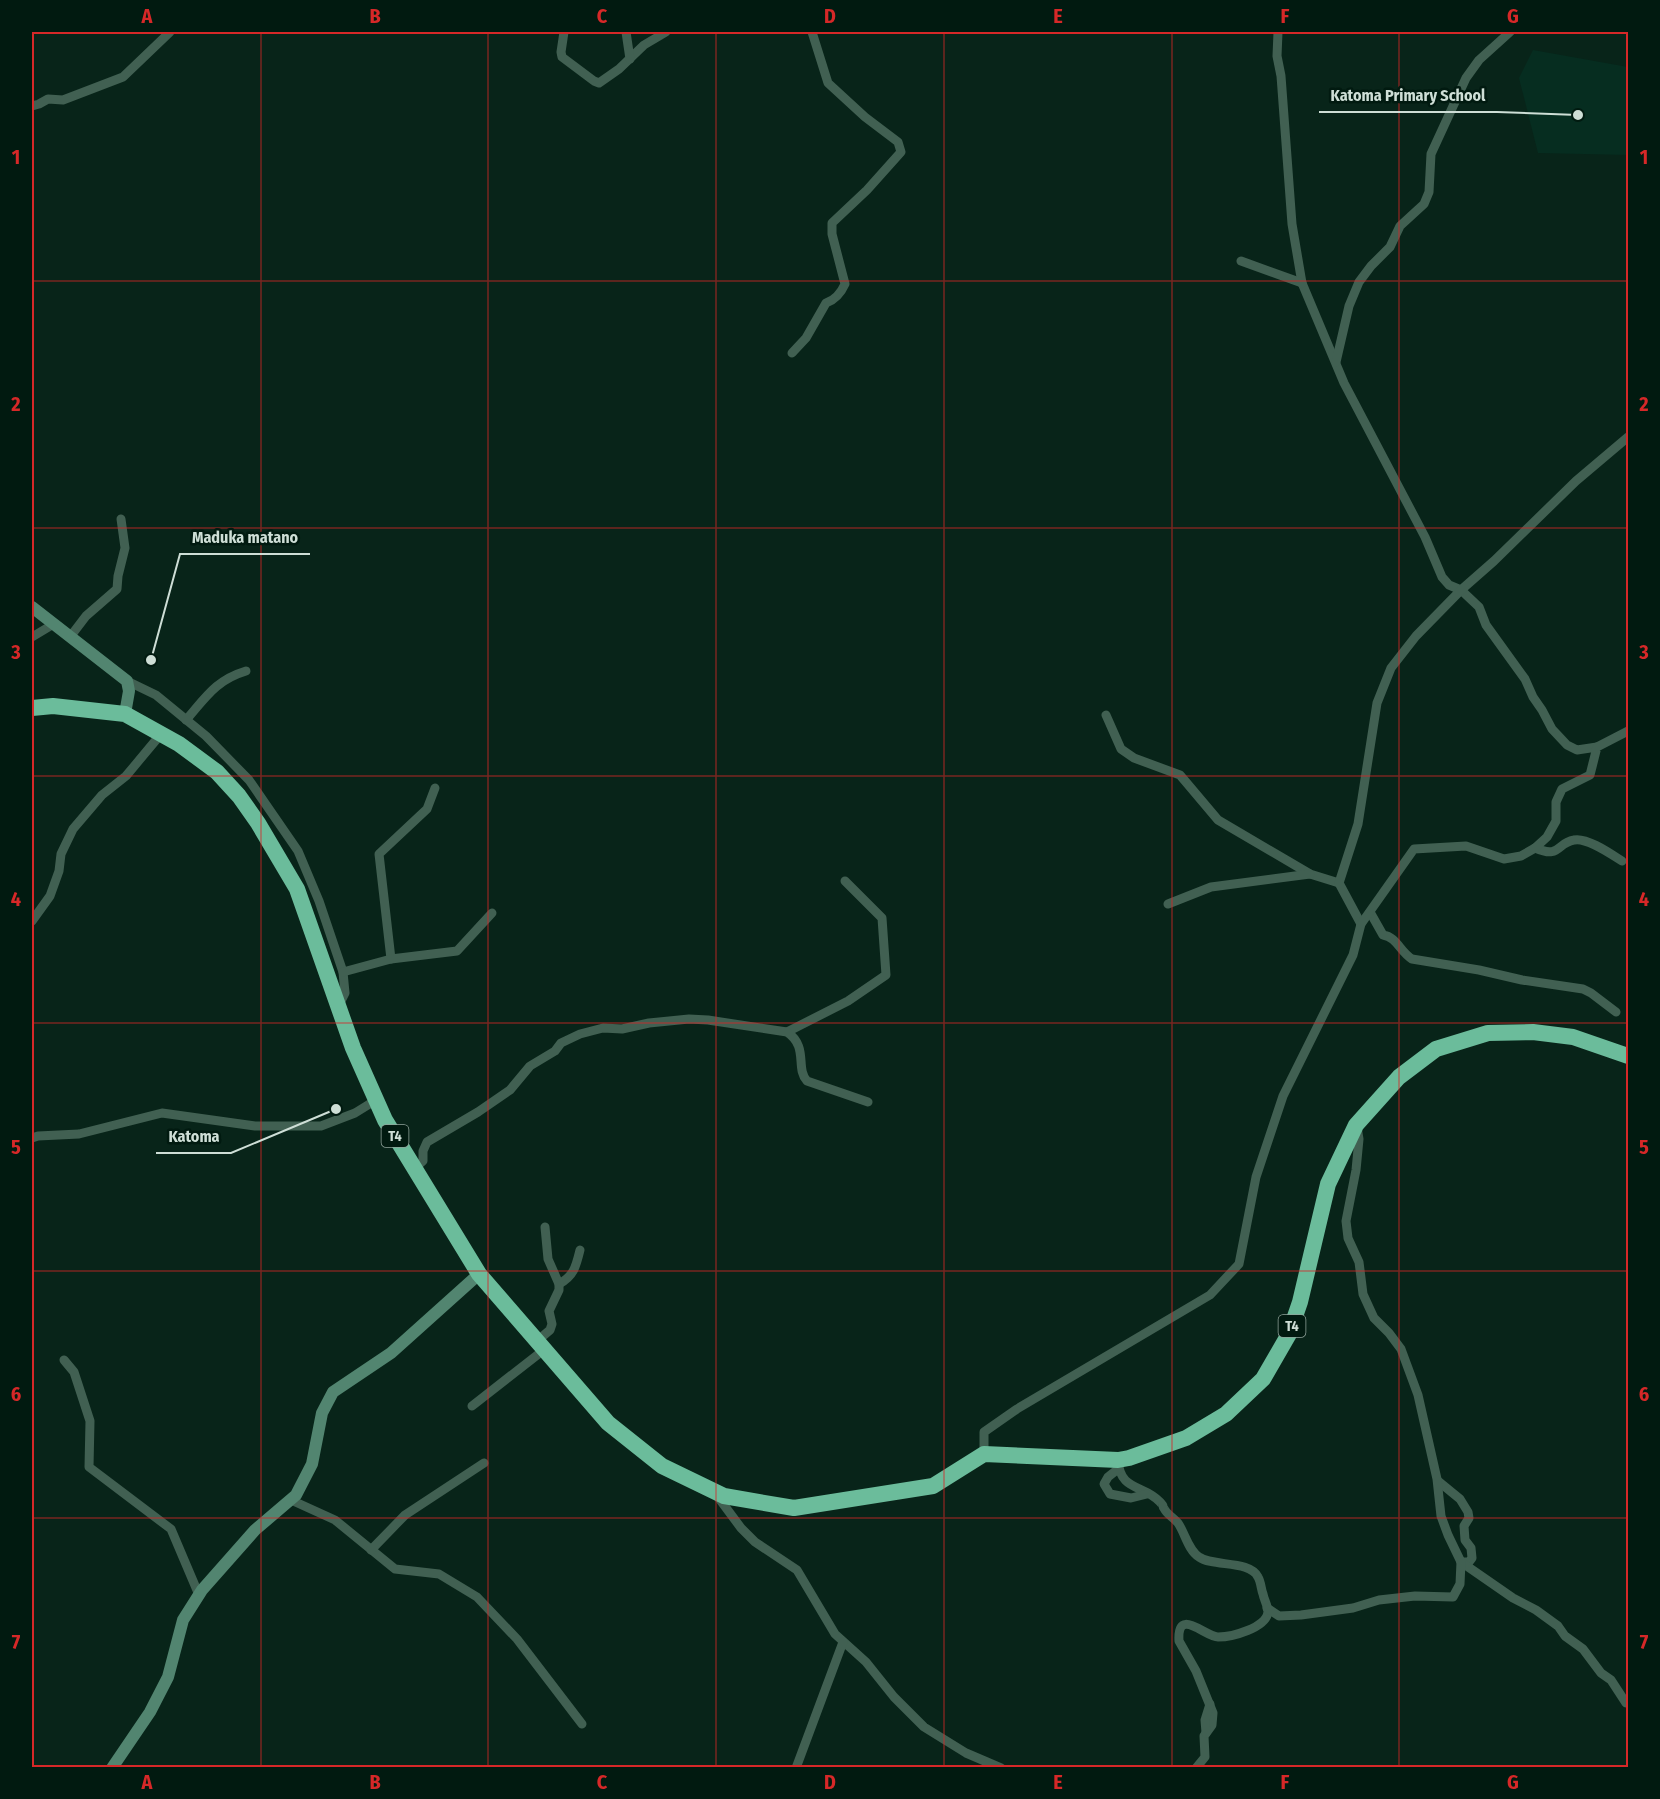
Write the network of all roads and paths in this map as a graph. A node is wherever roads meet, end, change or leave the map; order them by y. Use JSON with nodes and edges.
{"nodes":[{"id":1,"x":170,"y":32,"type":"edge"},
{"id":2,"x":564,"y":32,"type":"edge"},
{"id":3,"x":626,"y":32,"type":"edge"},
{"id":4,"x":666,"y":32,"type":"edge"},
{"id":5,"x":812,"y":32,"type":"edge"},
{"id":6,"x":1278,"y":32,"type":"edge"},
{"id":7,"x":1510,"y":32,"type":"edge"},
{"id":8,"x":630,"y":59,"type":"junction"},
{"id":9,"x":32,"y":106,"type":"edge"},
{"id":10,"x":1241,"y":261,"type":"dead end"},
{"id":11,"x":1302,"y":283,"type":"junction"},
{"id":12,"x":792,"y":353,"type":"dead end"},
{"id":13,"x":1336,"y":362,"type":"junction"},
{"id":14,"x":1629,"y":437,"type":"edge"},
{"id":15,"x":121,"y":519,"type":"dead end"},
{"id":16,"x":1461,"y":590,"type":"junction"},
{"id":17,"x":32,"y":607,"type":"edge"},
{"id":18,"x":52,"y":625,"type":"junction"},
{"id":19,"x":32,"y":637,"type":"edge"},
{"id":20,"x":70,"y":637,"type":"junction"},
{"id":21,"x":246,"y":671,"type":"dead end"},
{"id":22,"x":127,"y":681,"type":"junction"},
{"id":23,"x":32,"y":708,"type":"edge"},
{"id":24,"x":125,"y":714,"type":"junction"},
{"id":25,"x":1106,"y":715,"type":"dead end"},
{"id":26,"x":186,"y":720,"type":"junction"},
{"id":27,"x":1629,"y":731,"type":"edge"},
{"id":28,"x":161,"y":734,"type":"junction"},
{"id":29,"x":1597,"y":747,"type":"junction"},
{"id":30,"x":435,"y":788,"type":"dead end"},
{"id":31,"x":1535,"y":848,"type":"junction"},
{"id":32,"x":1623,"y":861,"type":"dead end"},
{"id":33,"x":1310,"y":874,"type":"junction"},
{"id":34,"x":844,"y":880,"type":"dead end"},
{"id":35,"x":1339,"y":884,"type":"junction"},
{"id":36,"x":1168,"y":904,"type":"dead end"},
{"id":37,"x":1370,"y":912,"type":"junction"},
{"id":38,"x":492,"y":913,"type":"dead end"},
{"id":39,"x":32,"y":921,"type":"edge"},
{"id":40,"x":1361,"y":924,"type":"junction"},
{"id":41,"x":392,"y":959,"type":"junction"},
{"id":42,"x":343,"y":972,"type":"junction"},
{"id":43,"x":338,"y":1006,"type":"junction"},
{"id":44,"x":1616,"y":1012,"type":"dead end"},
{"id":45,"x":787,"y":1032,"type":"junction"},
{"id":46,"x":1629,"y":1056,"type":"edge"},
{"id":47,"x":376,"y":1100,"type":"junction"},
{"id":48,"x":868,"y":1102,"type":"dead end"},
{"id":49,"x":1356,"y":1125,"type":"junction"},
{"id":50,"x":32,"y":1138,"type":"edge"},
{"id":51,"x":414,"y":1169,"type":"junction"},
{"id":52,"x":545,"y":1227,"type":"dead end"},
{"id":53,"x":580,"y":1250,"type":"dead end"},
{"id":54,"x":479,"y":1274,"type":"junction"},
{"id":55,"x":559,"y":1284,"type":"junction"},
{"id":56,"x":541,"y":1345,"type":"junction"},
{"id":57,"x":64,"y":1360,"type":"dead end"},
{"id":58,"x":472,"y":1406,"type":"dead end"},
{"id":59,"x":984,"y":1454,"type":"junction"},
{"id":60,"x":484,"y":1463,"type":"dead end"},
{"id":61,"x":1118,"y":1464,"type":"junction"},
{"id":62,"x":1438,"y":1481,"type":"junction"},
{"id":63,"x":715,"y":1492,"type":"junction"},
{"id":64,"x":1148,"y":1494,"type":"junction"},
{"id":65,"x":291,"y":1500,"type":"junction"},
{"id":66,"x":371,"y":1550,"type":"junction"},
{"id":67,"x":1461,"y":1562,"type":"junction"},
{"id":68,"x":199,"y":1595,"type":"junction"},
{"id":69,"x":1267,"y":1608,"type":"junction"},
{"id":70,"x":843,"y":1642,"type":"junction"},
{"id":71,"x":1629,"y":1703,"type":"edge"},
{"id":72,"x":582,"y":1724,"type":"dead end"},
{"id":73,"x":112,"y":1767,"type":"edge"},
{"id":74,"x":796,"y":1767,"type":"edge"},
{"id":75,"x":1001,"y":1767,"type":"edge"},
{"id":76,"x":1197,"y":1767,"type":"edge"}],
"edges":[{"from":1,"to":9,"type":"street"},
{"from":2,"to":8,"type":"street"},
{"from":3,"to":8,"type":"street"},
{"from":4,"to":8,"type":"street"},
{"from":5,"to":12,"type":"street"},
{"from":6,"to":11,"type":"street"},
{"from":7,"to":13,"type":"street"},
{"from":10,"to":11,"type":"street"},
{"from":11,"to":13,"type":"street"},
{"from":13,"to":16,"type":"street"},
{"from":14,"to":16,"type":"street"},
{"from":15,"to":20,"type":"street"},
{"from":16,"to":29,"type":"street"},
{"from":16,"to":35,"type":"street"},
{"from":17,"to":18,"type":"street"},
{"from":18,"to":19,"type":"street"},
{"from":18,"to":20,"type":"street"},
{"from":20,"to":22,"type":"street"},
{"from":21,"to":26,"type":"street"},
{"from":22,"to":24,"type":"street"},
{"from":22,"to":26,"type":"street"},
{"from":23,"to":24,"type":"highway","number":"T4"},
{"from":24,"to":28,"type":"highway","number":"T4"},
{"from":25,"to":33,"type":"street"},
{"from":26,"to":42,"type":"street"},
{"from":27,"to":29,"type":"street"},
{"from":28,"to":39,"type":"street"},
{"from":28,"to":43,"type":"highway","number":"T4"},
{"from":29,"to":31,"type":"street"},
{"from":30,"to":41,"type":"street"},
{"from":31,"to":32,"type":"street"},
{"from":31,"to":37,"type":"street"},
{"from":33,"to":35,"type":"street"},
{"from":33,"to":36,"type":"street"},
{"from":34,"to":45,"type":"street"},
{"from":35,"to":40,"type":"street"},
{"from":37,"to":40,"type":"street"},
{"from":37,"to":44,"type":"street"},
{"from":38,"to":41,"type":"street"},
{"from":40,"to":59,"type":"street"},
{"from":41,"to":42,"type":"street"},
{"from":42,"to":43,"type":"street"},
{"from":43,"to":47,"type":"highway","number":"T4"},
{"from":45,"to":48,"type":"street"},
{"from":45,"to":51,"type":"street"},
{"from":46,"to":49,"type":"highway","number":"T4"},
{"from":47,"to":50,"type":"street"},
{"from":47,"to":51,"type":"highway","number":"T4"},
{"from":49,"to":61,"type":"highway","number":"T4"},
{"from":49,"to":62,"type":"street"},
{"from":51,"to":54,"type":"highway","number":"T4"},
{"from":52,"to":55,"type":"street"},
{"from":53,"to":55,"type":"street"},
{"from":54,"to":56,"type":"highway","number":"T4"},
{"from":54,"to":65,"type":"street"},
{"from":55,"to":56,"type":"street"},
{"from":56,"to":58,"type":"street"},
{"from":56,"to":63,"type":"highway","number":"T4"},
{"from":57,"to":68,"type":"street"},
{"from":59,"to":61,"type":"highway","number":"T4"},
{"from":59,"to":63,"type":"highway","number":"T4"},
{"from":60,"to":66,"type":"street"},
{"from":61,"to":64,"type":"street"},
{"from":61,"to":64,"type":"street"},
{"from":62,"to":67,"type":"street"},
{"from":62,"to":67,"type":"street"},
{"from":63,"to":70,"type":"street"},
{"from":64,"to":69,"type":"street"},
{"from":65,"to":66,"type":"street"},
{"from":65,"to":68,"type":"street"},
{"from":66,"to":72,"type":"street"},
{"from":67,"to":69,"type":"street"},
{"from":67,"to":71,"type":"street"},
{"from":68,"to":73,"type":"street"},
{"from":69,"to":76,"type":"street"},
{"from":70,"to":74,"type":"street"},
{"from":70,"to":75,"type":"street"}]}
